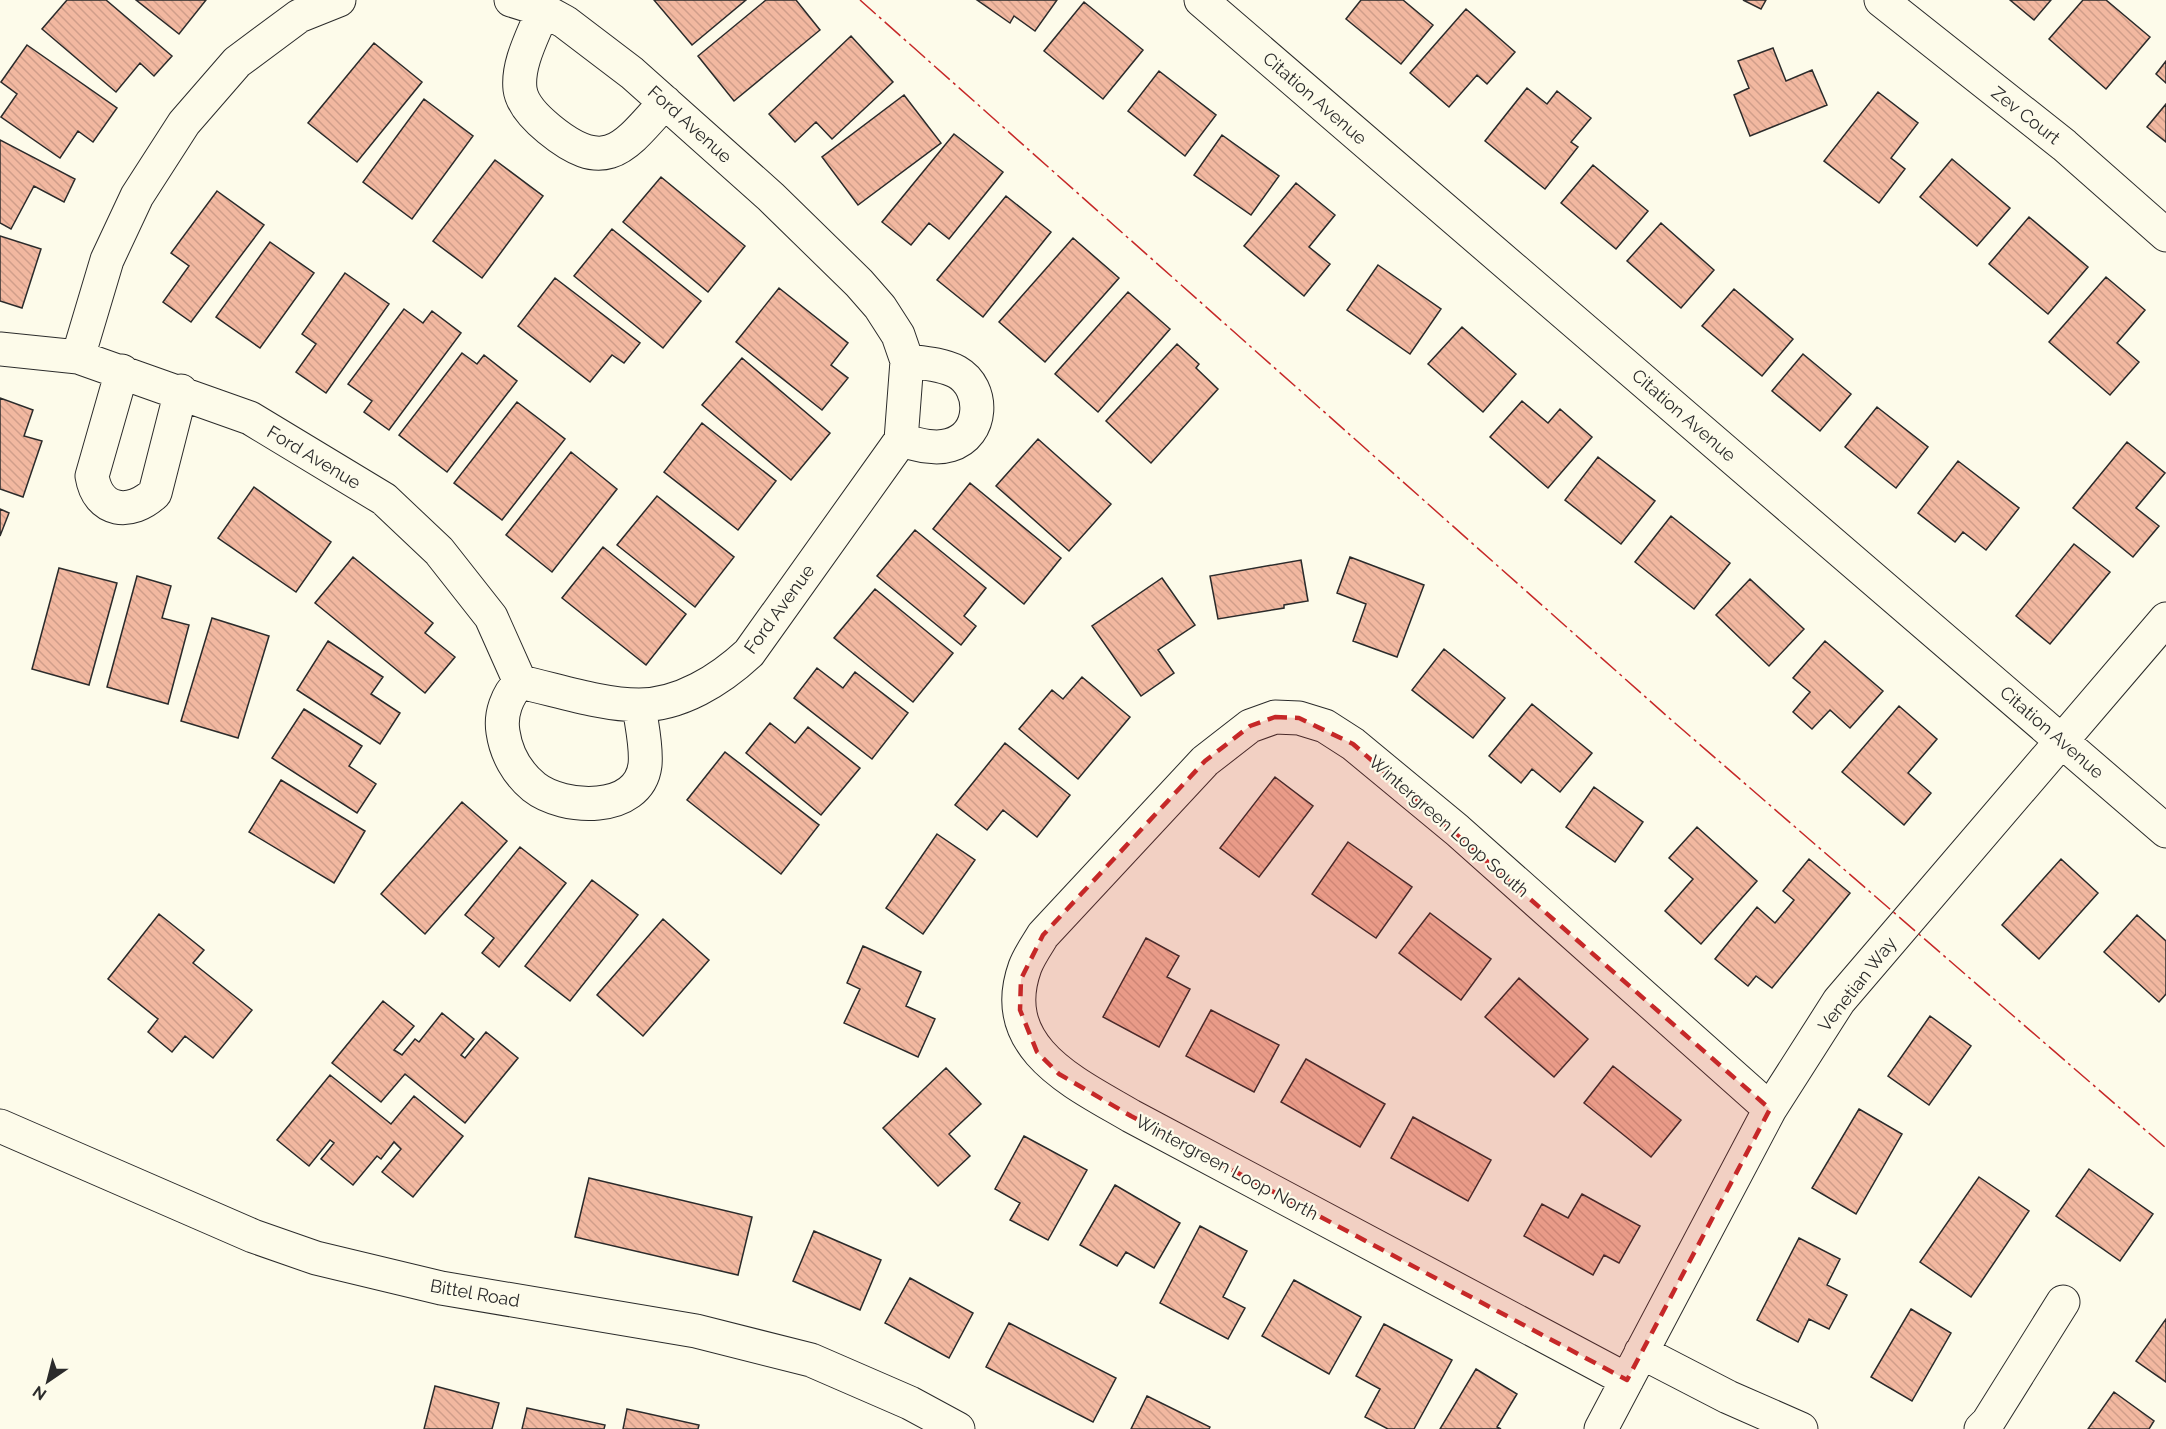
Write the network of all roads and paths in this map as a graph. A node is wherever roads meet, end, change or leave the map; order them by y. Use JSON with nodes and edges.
{"nodes":[{"id":1,"x":339,"y":0,"type":"edge"},
{"id":2,"x":511,"y":0,"type":"edge"},
{"id":3,"x":1200,"y":0,"type":"edge"},
{"id":4,"x":1881,"y":0,"type":"edge"},
{"id":5,"x":543,"y":10,"type":"junction"},
{"id":6,"x":665,"y":102,"type":"junction"},
{"id":7,"x":2166,"y":235,"type":"edge"},
{"id":8,"x":0,"y":349,"type":"edge"},
{"id":9,"x":78,"y":357,"type":"junction"},
{"id":10,"x":908,"y":361,"type":"junction"},
{"id":11,"x":122,"y":371,"type":"junction"},
{"id":12,"x":181,"y":391,"type":"junction"},
{"id":13,"x":901,"y":440,"type":"junction"},
{"id":14,"x":2166,"y":619,"type":"edge"},
{"id":15,"x":520,"y":682,"type":"junction"},
{"id":16,"x":639,"y":705,"type":"junction"},
{"id":17,"x":2061,"y":740,"type":"junction"},
{"id":18,"x":2166,"y":831,"type":"edge"},
{"id":19,"x":1113,"y":859,"type":"joint"},
{"id":20,"x":1770,"y":1109,"type":"junction"},
{"id":21,"x":0,"y":1126,"type":"edge"},
{"id":22,"x":2062,"y":1302,"type":"dead end"},
{"id":23,"x":1634,"y":1366,"type":"junction"},
{"id":24,"x":958,"y":1429,"type":"edge"},
{"id":25,"x":1601,"y":1429,"type":"edge"},
{"id":26,"x":1801,"y":1429,"type":"edge"},
{"id":27,"x":1981,"y":1429,"type":"edge"}],
"edges":[{"from":1,"to":9,"type":"street"},
{"from":2,"to":5,"type":"street","name":"Ford Avenue"},
{"from":3,"to":17,"type":"street","name":"Citation Avenue"},
{"from":4,"to":7,"type":"street","name":"Zev Court"},
{"from":5,"to":6,"type":"street","name":"Ford Avenue"},
{"from":5,"to":6,"type":"street"},
{"from":6,"to":10,"type":"street","name":"Ford Avenue"},
{"from":8,"to":9,"type":"street","name":"Ford Avenue"},
{"from":9,"to":11,"type":"street","name":"Ford Avenue"},
{"from":10,"to":13,"type":"street","name":"Ford Avenue"},
{"from":10,"to":13,"type":"street"},
{"from":11,"to":12,"type":"street","name":"Ford Avenue"},
{"from":11,"to":12,"type":"street"},
{"from":12,"to":15,"type":"street","name":"Ford Avenue"},
{"from":13,"to":16,"type":"street","name":"Ford Avenue"},
{"from":14,"to":17,"type":"street","name":"Venetian Way"},
{"from":15,"to":16,"type":"street","name":"Ford Avenue"},
{"from":15,"to":16,"type":"street"},
{"from":17,"to":18,"type":"street","name":"Citation Avenue"},
{"from":17,"to":20,"type":"street","name":"Venetian Way"},
{"from":19,"to":20,"type":"street","name":"Wintergreen Loop South"},
{"from":19,"to":23,"type":"street","name":"Wintergreen Loop North"},
{"from":20,"to":23,"type":"street","name":"Venetian Way"},
{"from":21,"to":24,"type":"street","name":"Bittel Road"},
{"from":22,"to":27,"type":"street"},
{"from":23,"to":25,"type":"street","name":"Venetian Way"},
{"from":23,"to":26,"type":"street","name":"Wintergreen Loop North"}]}
